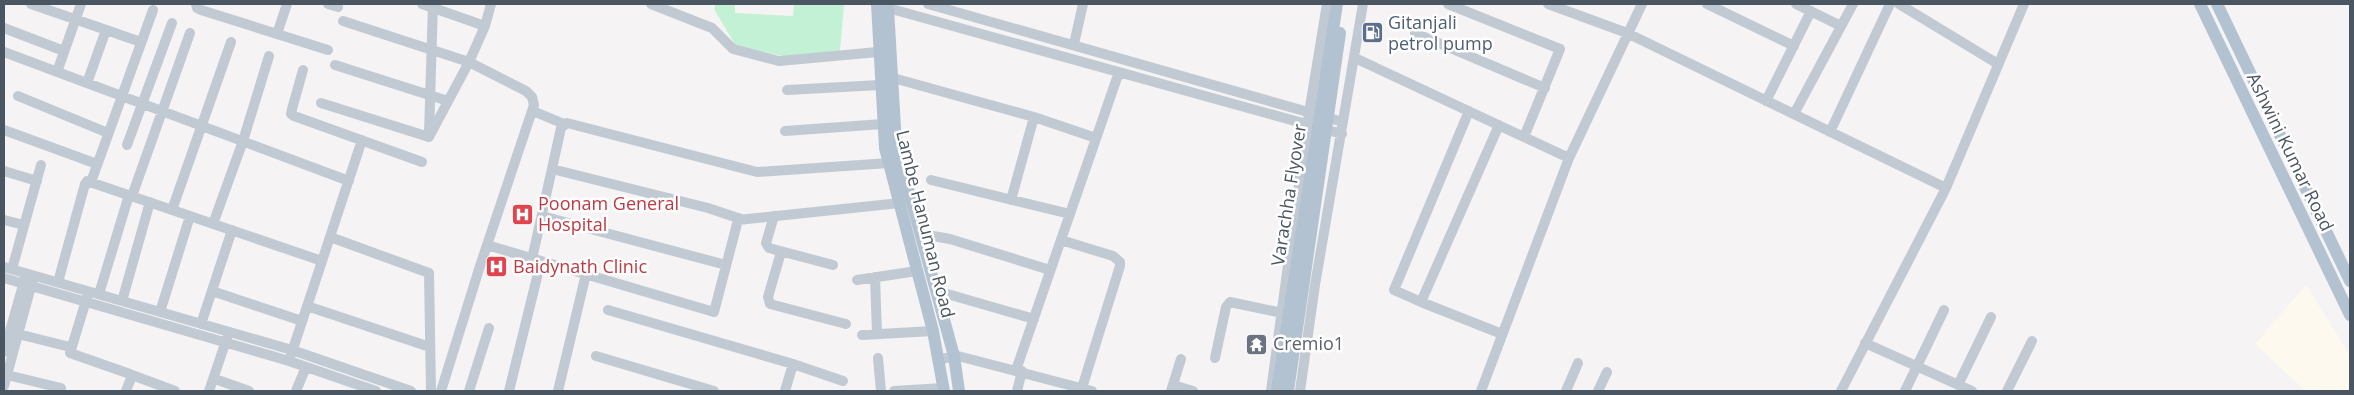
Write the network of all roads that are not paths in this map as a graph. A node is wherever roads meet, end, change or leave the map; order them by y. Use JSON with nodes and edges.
{"nodes":[{"id":1,"x":31,"y":4,"type":"edge"},
{"id":2,"x":81,"y":4,"type":"edge"},
{"id":3,"x":196,"y":4,"type":"edge"},
{"id":4,"x":286,"y":4,"type":"edge"},
{"id":5,"x":328,"y":4,"type":"edge"},
{"id":6,"x":422,"y":4,"type":"edge"},
{"id":7,"x":491,"y":4,"type":"edge"},
{"id":8,"x":652,"y":4,"type":"edge"},
{"id":9,"x":928,"y":4,"type":"edge"},
{"id":10,"x":1083,"y":4,"type":"edge"},
{"id":11,"x":1327,"y":4,"type":"edge"},
{"id":12,"x":1337,"y":4,"type":"edge"},
{"id":13,"x":1345,"y":4,"type":"edge"},
{"id":14,"x":1363,"y":4,"type":"edge"},
{"id":15,"x":1448,"y":4,"type":"edge"},
{"id":16,"x":1548,"y":4,"type":"edge"},
{"id":17,"x":1642,"y":4,"type":"edge"},
{"id":18,"x":1707,"y":4,"type":"edge"},
{"id":19,"x":1796,"y":4,"type":"edge"},
{"id":20,"x":1852,"y":4,"type":"edge"},
{"id":21,"x":1890,"y":4,"type":"edge"},
{"id":22,"x":1899,"y":4,"type":"edge"},
{"id":23,"x":2024,"y":4,"type":"edge"},
{"id":24,"x":2200,"y":4,"type":"edge"},
{"id":25,"x":2217,"y":4,"type":"edge"},
{"id":26,"x":883,"y":5,"type":"edge"},
{"id":27,"x":433,"y":6,"type":"edge"},
{"id":28,"x":338,"y":7,"type":"dead end"},
{"id":29,"x":153,"y":10,"type":"dead end"},
{"id":30,"x":1811,"y":11,"type":"junction"},
{"id":31,"x":76,"y":20,"type":"junction"},
{"id":32,"x":343,"y":21,"type":"dead end"},
{"id":33,"x":172,"y":23,"type":"dead end"},
{"id":34,"x":486,"y":26,"type":"junction"},
{"id":35,"x":1841,"y":26,"type":"junction"},
{"id":36,"x":4,"y":28,"type":"edge"},
{"id":37,"x":106,"y":30,"type":"junction"},
{"id":38,"x":190,"y":33,"type":"dead end"},
{"id":39,"x":1415,"y":33,"type":"dead end"},
{"id":40,"x":1626,"y":33,"type":"junction"},
{"id":41,"x":277,"y":34,"type":"junction"},
{"id":42,"x":141,"y":42,"type":"junction"},
{"id":43,"x":231,"y":42,"type":"dead end"},
{"id":44,"x":1074,"y":44,"type":"junction"},
{"id":45,"x":1794,"y":46,"type":"junction"},
{"id":46,"x":328,"y":50,"type":"dead end"},
{"id":47,"x":432,"y":50,"type":"junction"},
{"id":48,"x":64,"y":51,"type":"junction"},
{"id":49,"x":4,"y":52,"type":"edge"},
{"id":50,"x":878,"y":52,"type":"junction"},
{"id":51,"x":269,"y":56,"type":"dead end"},
{"id":52,"x":1355,"y":58,"type":"junction"},
{"id":53,"x":469,"y":62,"type":"junction"},
{"id":54,"x":1998,"y":64,"type":"junction"},
{"id":55,"x":335,"y":65,"type":"dead end"},
{"id":56,"x":304,"y":70,"type":"dead end"},
{"id":57,"x":57,"y":72,"type":"junction"},
{"id":58,"x":1119,"y":72,"type":"junction"},
{"id":59,"x":884,"y":79,"type":"junction"},
{"id":60,"x":87,"y":83,"type":"junction"},
{"id":61,"x":1545,"y":88,"type":"junction"},
{"id":62,"x":787,"y":90,"type":"dead end"},
{"id":63,"x":430,"y":95,"type":"junction"},
{"id":64,"x":18,"y":96,"type":"dead end"},
{"id":65,"x":122,"y":96,"type":"junction"},
{"id":66,"x":448,"y":101,"type":"junction"},
{"id":67,"x":1766,"y":101,"type":"junction"},
{"id":68,"x":142,"y":103,"type":"junction"},
{"id":69,"x":321,"y":103,"type":"dead end"},
{"id":70,"x":163,"y":111,"type":"junction"},
{"id":71,"x":532,"y":111,"type":"junction"},
{"id":72,"x":1470,"y":111,"type":"junction"},
{"id":73,"x":1309,"y":112,"type":"junction"},
{"id":74,"x":1794,"y":114,"type":"junction"},
{"id":75,"x":1034,"y":117,"type":"junction"},
{"id":76,"x":1343,"y":122,"type":"junction"},
{"id":77,"x":564,"y":124,"type":"junction"},
{"id":78,"x":883,"y":124,"type":"junction"},
{"id":79,"x":1307,"y":125,"type":"junction"},
{"id":80,"x":1499,"y":125,"type":"junction"},
{"id":81,"x":203,"y":126,"type":"junction"},
{"id":82,"x":4,"y":130,"type":"edge"},
{"id":83,"x":785,"y":130,"type":"dead end"},
{"id":84,"x":1830,"y":132,"type":"junction"},
{"id":85,"x":108,"y":133,"type":"junction"},
{"id":86,"x":1342,"y":134,"type":"junction"},
{"id":87,"x":429,"y":137,"type":"junction"},
{"id":88,"x":1524,"y":137,"type":"junction"},
{"id":89,"x":1096,"y":138,"type":"junction"},
{"id":90,"x":362,"y":140,"type":"junction"},
{"id":91,"x":243,"y":141,"type":"junction"},
{"id":92,"x":127,"y":145,"type":"dead end"},
{"id":93,"x":1569,"y":158,"type":"junction"},
{"id":94,"x":422,"y":162,"type":"dead end"},
{"id":95,"x":889,"y":163,"type":"junction"},
{"id":96,"x":97,"y":164,"type":"junction"},
{"id":97,"x":41,"y":165,"type":"dead end"},
{"id":98,"x":552,"y":169,"type":"junction"},
{"id":99,"x":4,"y":171,"type":"edge"},
{"id":100,"x":349,"y":180,"type":"junction"},
{"id":101,"x":931,"y":180,"type":"dead end"},
{"id":102,"x":37,"y":181,"type":"junction"},
{"id":103,"x":91,"y":182,"type":"junction"},
{"id":104,"x":1946,"y":188,"type":"junction"},
{"id":105,"x":130,"y":195,"type":"junction"},
{"id":106,"x":1011,"y":200,"type":"junction"},
{"id":107,"x":150,"y":202,"type":"junction"},
{"id":108,"x":900,"y":203,"type":"junction"},
{"id":109,"x":172,"y":210,"type":"junction"},
{"id":110,"x":1070,"y":214,"type":"junction"},
{"id":111,"x":190,"y":216,"type":"junction"},
{"id":112,"x":542,"y":216,"type":"junction"},
{"id":113,"x":774,"y":216,"type":"junction"},
{"id":114,"x":742,"y":219,"type":"junction"},
{"id":115,"x":4,"y":220,"type":"edge"},
{"id":116,"x":213,"y":224,"type":"junction"},
{"id":117,"x":24,"y":225,"type":"junction"},
{"id":118,"x":232,"y":230,"type":"junction"},
{"id":119,"x":922,"y":234,"type":"junction"},
{"id":120,"x":330,"y":237,"type":"junction"},
{"id":121,"x":1061,"y":240,"type":"junction"},
{"id":122,"x":487,"y":246,"type":"junction"},
{"id":123,"x":781,"y":252,"type":"junction"},
{"id":124,"x":537,"y":260,"type":"junction"},
{"id":125,"x":322,"y":261,"type":"junction"},
{"id":126,"x":833,"y":265,"type":"dead end"},
{"id":127,"x":726,"y":266,"type":"junction"},
{"id":128,"x":8,"y":268,"type":"edge"},
{"id":129,"x":1050,"y":270,"type":"junction"},
{"id":130,"x":917,"y":271,"type":"junction"},
{"id":131,"x":586,"y":274,"type":"junction"},
{"id":132,"x":875,"y":277,"type":"junction"},
{"id":133,"x":4,"y":278,"type":"edge"},
{"id":134,"x":29,"y":280,"type":"junction"},
{"id":135,"x":857,"y":280,"type":"dead end"},
{"id":136,"x":2350,"y":280,"type":"edge"},
{"id":137,"x":58,"y":282,"type":"junction"},
{"id":138,"x":212,"y":291,"type":"junction"},
{"id":139,"x":937,"y":291,"type":"junction"},
{"id":140,"x":99,"y":294,"type":"junction"},
{"id":141,"x":87,"y":296,"type":"junction"},
{"id":142,"x":122,"y":301,"type":"junction"},
{"id":143,"x":1421,"y":302,"type":"junction"},
{"id":144,"x":307,"y":306,"type":"junction"},
{"id":145,"x":608,"y":310,"type":"dead end"},
{"id":146,"x":1944,"y":310,"type":"dead end"},
{"id":147,"x":160,"y":312,"type":"junction"},
{"id":148,"x":1282,"y":313,"type":"junction"},
{"id":149,"x":2350,"y":314,"type":"edge"},
{"id":150,"x":1991,"y":317,"type":"dead end"},
{"id":151,"x":1034,"y":319,"type":"junction"},
{"id":152,"x":302,"y":321,"type":"junction"},
{"id":153,"x":201,"y":324,"type":"junction"},
{"id":154,"x":846,"y":324,"type":"dead end"},
{"id":155,"x":489,"y":328,"type":"dead end"},
{"id":156,"x":934,"y":332,"type":"junction"},
{"id":157,"x":18,"y":334,"type":"junction"},
{"id":158,"x":877,"y":334,"type":"junction"},
{"id":159,"x":1502,"y":334,"type":"junction"},
{"id":160,"x":862,"y":335,"type":"dead end"},
{"id":161,"x":227,"y":337,"type":"junction"},
{"id":162,"x":2032,"y":341,"type":"dead end"},
{"id":163,"x":1865,"y":343,"type":"junction"},
{"id":164,"x":70,"y":347,"type":"junction"},
{"id":165,"x":430,"y":347,"type":"junction"},
{"id":166,"x":4,"y":352,"type":"edge"},
{"id":167,"x":291,"y":356,"type":"junction"},
{"id":168,"x":596,"y":356,"type":"dead end"},
{"id":169,"x":954,"y":356,"type":"junction"},
{"id":170,"x":878,"y":358,"type":"dead end"},
{"id":171,"x":1215,"y":358,"type":"dead end"},
{"id":172,"x":940,"y":359,"type":"junction"},
{"id":173,"x":1181,"y":359,"type":"dead end"},
{"id":174,"x":1578,"y":363,"type":"dead end"},
{"id":175,"x":793,"y":364,"type":"junction"},
{"id":176,"x":1917,"y":366,"type":"junction"},
{"id":177,"x":306,"y":367,"type":"junction"},
{"id":178,"x":1019,"y":370,"type":"junction"},
{"id":179,"x":1606,"y":372,"type":"dead end"},
{"id":180,"x":7,"y":375,"type":"junction"},
{"id":181,"x":132,"y":376,"type":"junction"},
{"id":182,"x":214,"y":379,"type":"junction"},
{"id":183,"x":842,"y":381,"type":"dead end"},
{"id":184,"x":1958,"y":385,"type":"junction"},
{"id":185,"x":4,"y":386,"type":"edge"},
{"id":186,"x":61,"y":388,"type":"dead end"},
{"id":187,"x":157,"y":388,"type":"edge"},
{"id":188,"x":1172,"y":388,"type":"edge"},
{"id":189,"x":943,"y":390,"type":"edge"},
{"id":190,"x":1085,"y":390,"type":"edge"},
{"id":191,"x":126,"y":391,"type":"edge"},
{"id":192,"x":175,"y":391,"type":"edge"},
{"id":193,"x":209,"y":391,"type":"edge"},
{"id":194,"x":249,"y":391,"type":"edge"},
{"id":195,"x":296,"y":391,"type":"edge"},
{"id":196,"x":376,"y":391,"type":"edge"},
{"id":197,"x":411,"y":391,"type":"edge"},
{"id":198,"x":431,"y":391,"type":"edge"},
{"id":199,"x":441,"y":391,"type":"edge"},
{"id":200,"x":469,"y":391,"type":"edge"},
{"id":201,"x":509,"y":391,"type":"edge"},
{"id":202,"x":558,"y":391,"type":"edge"},
{"id":203,"x":714,"y":391,"type":"edge"},
{"id":204,"x":785,"y":391,"type":"edge"},
{"id":205,"x":881,"y":391,"type":"edge"},
{"id":206,"x":894,"y":391,"type":"edge"},
{"id":207,"x":958,"y":391,"type":"edge"},
{"id":208,"x":1017,"y":391,"type":"edge"},
{"id":209,"x":1192,"y":391,"type":"edge"},
{"id":210,"x":1271,"y":391,"type":"edge"},
{"id":211,"x":1278,"y":391,"type":"edge"},
{"id":212,"x":1288,"y":391,"type":"edge"},
{"id":213,"x":1300,"y":391,"type":"edge"},
{"id":214,"x":1481,"y":391,"type":"edge"},
{"id":215,"x":1566,"y":391,"type":"edge"},
{"id":216,"x":1598,"y":391,"type":"edge"},
{"id":217,"x":1841,"y":391,"type":"edge"},
{"id":218,"x":1905,"y":391,"type":"edge"},
{"id":219,"x":1972,"y":391,"type":"edge"},
{"id":220,"x":2007,"y":391,"type":"edge"}],
"edges":[{"from":1,"to":31,"type":"street"},
{"from":2,"to":31,"type":"street"},
{"from":3,"to":41,"type":"street"},
{"from":4,"to":41,"type":"street"},
{"from":5,"to":28,"type":"street"},
{"from":6,"to":27,"type":"street"},
{"from":7,"to":34,"type":"street"},
{"from":8,"to":50,"type":"street"},
{"from":9,"to":44,"type":"street"},
{"from":10,"to":44,"type":"street"},
{"from":11,"to":73,"type":"street"},
{"from":12,"to":211,"type":"main road","name":"Varachha Flyover","bridge":true},
{"from":13,"to":212,"type":"main road","name":"Varachha Flyover","bridge":true},
{"from":14,"to":52,"type":"street"},
{"from":15,"to":61,"type":"street"},
{"from":16,"to":40,"type":"street"},
{"from":17,"to":40,"type":"street"},
{"from":18,"to":45,"type":"street"},
{"from":19,"to":30,"type":"street"},
{"from":20,"to":35,"type":"street"},
{"from":21,"to":84,"type":"street"},
{"from":22,"to":54,"type":"street"},
{"from":23,"to":54,"type":"street"},
{"from":24,"to":149,"type":"main road","name":"Ashwini Kumar Road"},
{"from":25,"to":136,"type":"main road","name":"Ashwini Kumar Road"},
{"from":26,"to":50,"type":"main road","name":"Lambe Hanuman Road"},
{"from":26,"to":58,"type":"street"},
{"from":26,"to":59,"type":"main road","name":"Lambe Hanuman Road"},
{"from":27,"to":34,"type":"street"},
{"from":27,"to":47,"type":"street"},
{"from":29,"to":42,"type":"street"},
{"from":30,"to":35,"type":"street"},
{"from":30,"to":45,"type":"street"},
{"from":31,"to":37,"type":"street"},
{"from":31,"to":48,"type":"street"},
{"from":32,"to":47,"type":"street"},
{"from":33,"to":68,"type":"street"},
{"from":34,"to":53,"type":"street"},
{"from":35,"to":74,"type":"street"},
{"from":36,"to":48,"type":"street"},
{"from":37,"to":42,"type":"street"},
{"from":37,"to":60,"type":"street"},
{"from":38,"to":70,"type":"street"},
{"from":39,"to":61,"type":"street"},
{"from":40,"to":67,"type":"street"},
{"from":40,"to":93,"type":"street"},
{"from":41,"to":46,"type":"street"},
{"from":42,"to":65,"type":"street"},
{"from":43,"to":81,"type":"street"},
{"from":44,"to":73,"type":"street"},
{"from":45,"to":67,"type":"street"},
{"from":47,"to":53,"type":"street"},
{"from":47,"to":63,"type":"street"},
{"from":48,"to":57,"type":"street"},
{"from":49,"to":57,"type":"street"},
{"from":50,"to":59,"type":"main road","name":"Lambe Hanuman Road"},
{"from":51,"to":91,"type":"street"},
{"from":52,"to":72,"type":"street"},
{"from":52,"to":76,"type":"street"},
{"from":53,"to":66,"type":"street"},
{"from":53,"to":71,"type":"street"},
{"from":54,"to":104,"type":"street"},
{"from":55,"to":63,"type":"street"},
{"from":56,"to":90,"type":"street"},
{"from":57,"to":60,"type":"street"},
{"from":58,"to":79,"type":"street"},
{"from":58,"to":89,"type":"street"},
{"from":59,"to":62,"type":"street"},
{"from":59,"to":75,"type":"street"},
{"from":59,"to":78,"type":"main road","name":"Lambe Hanuman Road"},
{"from":59,"to":119,"type":"main road","name":"Lambe Hanuman Road"},
{"from":60,"to":65,"type":"street"},
{"from":61,"to":88,"type":"street"},
{"from":63,"to":66,"type":"street"},
{"from":63,"to":87,"type":"street"},
{"from":64,"to":85,"type":"street"},
{"from":65,"to":68,"type":"street"},
{"from":65,"to":85,"type":"street"},
{"from":66,"to":87,"type":"street"},
{"from":67,"to":74,"type":"street"},
{"from":68,"to":70,"type":"street"},
{"from":68,"to":92,"type":"street"},
{"from":69,"to":87,"type":"street"},
{"from":70,"to":81,"type":"street"},
{"from":70,"to":105,"type":"street"},
{"from":71,"to":77,"type":"street"},
{"from":71,"to":122,"type":"street"},
{"from":72,"to":80,"type":"street"},
{"from":72,"to":143,"type":"street"},
{"from":73,"to":76,"type":"street"},
{"from":73,"to":79,"type":"street"},
{"from":74,"to":84,"type":"street"},
{"from":75,"to":89,"type":"street"},
{"from":75,"to":106,"type":"street"},
{"from":76,"to":86,"type":"street"},
{"from":77,"to":95,"type":"street"},
{"from":77,"to":98,"type":"street"},
{"from":78,"to":83,"type":"street"},
{"from":78,"to":95,"type":"main road","name":"Lambe Hanuman Road"},
{"from":79,"to":86,"type":"street"},
{"from":79,"to":148,"type":"street"},
{"from":80,"to":88,"type":"street"},
{"from":80,"to":143,"type":"street"},
{"from":81,"to":91,"type":"street"},
{"from":81,"to":109,"type":"street"},
{"from":82,"to":96,"type":"street"},
{"from":84,"to":104,"type":"street"},
{"from":85,"to":96,"type":"street"},
{"from":86,"to":213,"type":"street"},
{"from":88,"to":93,"type":"street"},
{"from":89,"to":110,"type":"street"},
{"from":90,"to":94,"type":"street"},
{"from":90,"to":100,"type":"street"},
{"from":91,"to":100,"type":"street"},
{"from":91,"to":116,"type":"street"},
{"from":93,"to":159,"type":"street"},
{"from":95,"to":108,"type":"main road","name":"Lambe Hanuman Road"},
{"from":96,"to":103,"type":"street"},
{"from":97,"to":102,"type":"street"},
{"from":98,"to":112,"type":"street"},
{"from":98,"to":114,"type":"street"},
{"from":99,"to":102,"type":"street"},
{"from":100,"to":120,"type":"street"},
{"from":101,"to":106,"type":"street"},
{"from":102,"to":117,"type":"street"},
{"from":103,"to":105,"type":"street"},
{"from":103,"to":137,"type":"street"},
{"from":104,"to":163,"type":"street"},
{"from":105,"to":107,"type":"street"},
{"from":105,"to":140,"type":"street"},
{"from":106,"to":110,"type":"street"},
{"from":107,"to":109,"type":"street"},
{"from":107,"to":142,"type":"street"},
{"from":108,"to":113,"type":"street"},
{"from":108,"to":130,"type":"main road","name":"Lambe Hanuman Road"},
{"from":109,"to":111,"type":"street"},
{"from":110,"to":121,"type":"street"},
{"from":111,"to":116,"type":"street"},
{"from":111,"to":147,"type":"street"},
{"from":112,"to":124,"type":"street"},
{"from":112,"to":127,"type":"street"},
{"from":113,"to":114,"type":"street"},
{"from":113,"to":123,"type":"street"},
{"from":114,"to":127,"type":"street"},
{"from":115,"to":117,"type":"street"},
{"from":116,"to":118,"type":"street"},
{"from":117,"to":128,"type":"street"},
{"from":118,"to":125,"type":"street"},
{"from":118,"to":138,"type":"street"},
{"from":119,"to":129,"type":"street"},
{"from":119,"to":139,"type":"main road","name":"Lambe Hanuman Road"},
{"from":120,"to":125,"type":"street"},
{"from":120,"to":165,"type":"street"},
{"from":121,"to":129,"type":"street"},
{"from":121,"to":190,"type":"street"},
{"from":122,"to":124,"type":"street"},
{"from":122,"to":199,"type":"street"},
{"from":123,"to":126,"type":"street"},
{"from":123,"to":154,"type":"street"},
{"from":124,"to":131,"type":"street"},
{"from":124,"to":201,"type":"street"},
{"from":125,"to":144,"type":"street"},
{"from":127,"to":131,"type":"street"},
{"from":128,"to":134,"type":"street"},
{"from":129,"to":151,"type":"street"},
{"from":130,"to":132,"type":"street"},
{"from":130,"to":156,"type":"main road","name":"Lambe Hanuman Road"},
{"from":131,"to":202,"type":"street"},
{"from":132,"to":135,"type":"street"},
{"from":132,"to":158,"type":"street"},
{"from":133,"to":134,"type":"street"},
{"from":134,"to":137,"type":"street"},
{"from":134,"to":141,"type":"street"},
{"from":134,"to":157,"type":"street"},
{"from":134,"to":166,"type":"street"},
{"from":137,"to":141,"type":"street"},
{"from":138,"to":152,"type":"street"},
{"from":138,"to":153,"type":"street"},
{"from":139,"to":151,"type":"street"},
{"from":139,"to":169,"type":"main road","name":"Lambe Hanuman Road"},
{"from":140,"to":141,"type":"street"},
{"from":140,"to":142,"type":"street"},
{"from":141,"to":161,"type":"street"},
{"from":141,"to":164,"type":"street"},
{"from":142,"to":147,"type":"street"},
{"from":143,"to":159,"type":"street"},
{"from":144,"to":152,"type":"street"},
{"from":144,"to":165,"type":"street"},
{"from":145,"to":175,"type":"street"},
{"from":146,"to":176,"type":"street"},
{"from":147,"to":153,"type":"street"},
{"from":148,"to":171,"type":"street"},
{"from":148,"to":210,"type":"street"},
{"from":150,"to":184,"type":"street"},
{"from":151,"to":178,"type":"street"},
{"from":152,"to":167,"type":"street"},
{"from":153,"to":161,"type":"street"},
{"from":155,"to":200,"type":"street"},
{"from":156,"to":158,"type":"street"},
{"from":156,"to":172,"type":"main road","name":"Lambe Hanuman Road"},
{"from":157,"to":164,"type":"street"},
{"from":157,"to":180,"type":"street"},
{"from":158,"to":160,"type":"street"},
{"from":159,"to":214,"type":"street"},
{"from":161,"to":167,"type":"street"},
{"from":161,"to":182,"type":"street"},
{"from":162,"to":220,"type":"street"},
{"from":163,"to":176,"type":"street"},
{"from":163,"to":217,"type":"street"},
{"from":164,"to":181,"type":"street"},
{"from":165,"to":198,"type":"street"},
{"from":167,"to":177,"type":"street"},
{"from":167,"to":197,"type":"street"},
{"from":168,"to":203,"type":"street"},
{"from":169,"to":172,"type":"street"},
{"from":169,"to":178,"type":"street"},
{"from":169,"to":207,"type":"main road","name":"Lambe Hanuman Road"},
{"from":170,"to":205,"type":"street"},
{"from":172,"to":189,"type":"main road","name":"Lambe Hanuman Road"},
{"from":173,"to":188,"type":"street"},
{"from":174,"to":215,"type":"street"},
{"from":175,"to":183,"type":"street"},
{"from":175,"to":204,"type":"street"},
{"from":176,"to":184,"type":"street"},
{"from":176,"to":218,"type":"street"},
{"from":177,"to":195,"type":"street"},
{"from":177,"to":196,"type":"street"},
{"from":178,"to":190,"type":"street"},
{"from":178,"to":208,"type":"street"},
{"from":179,"to":216,"type":"street"},
{"from":180,"to":185,"type":"street"},
{"from":180,"to":186,"type":"street"},
{"from":181,"to":187,"type":"street"},
{"from":181,"to":191,"type":"street"},
{"from":182,"to":193,"type":"street"},
{"from":182,"to":194,"type":"street"},
{"from":184,"to":219,"type":"street"},
{"from":187,"to":192,"type":"street"},
{"from":188,"to":209,"type":"street"},
{"from":189,"to":206,"type":"street"}]}
